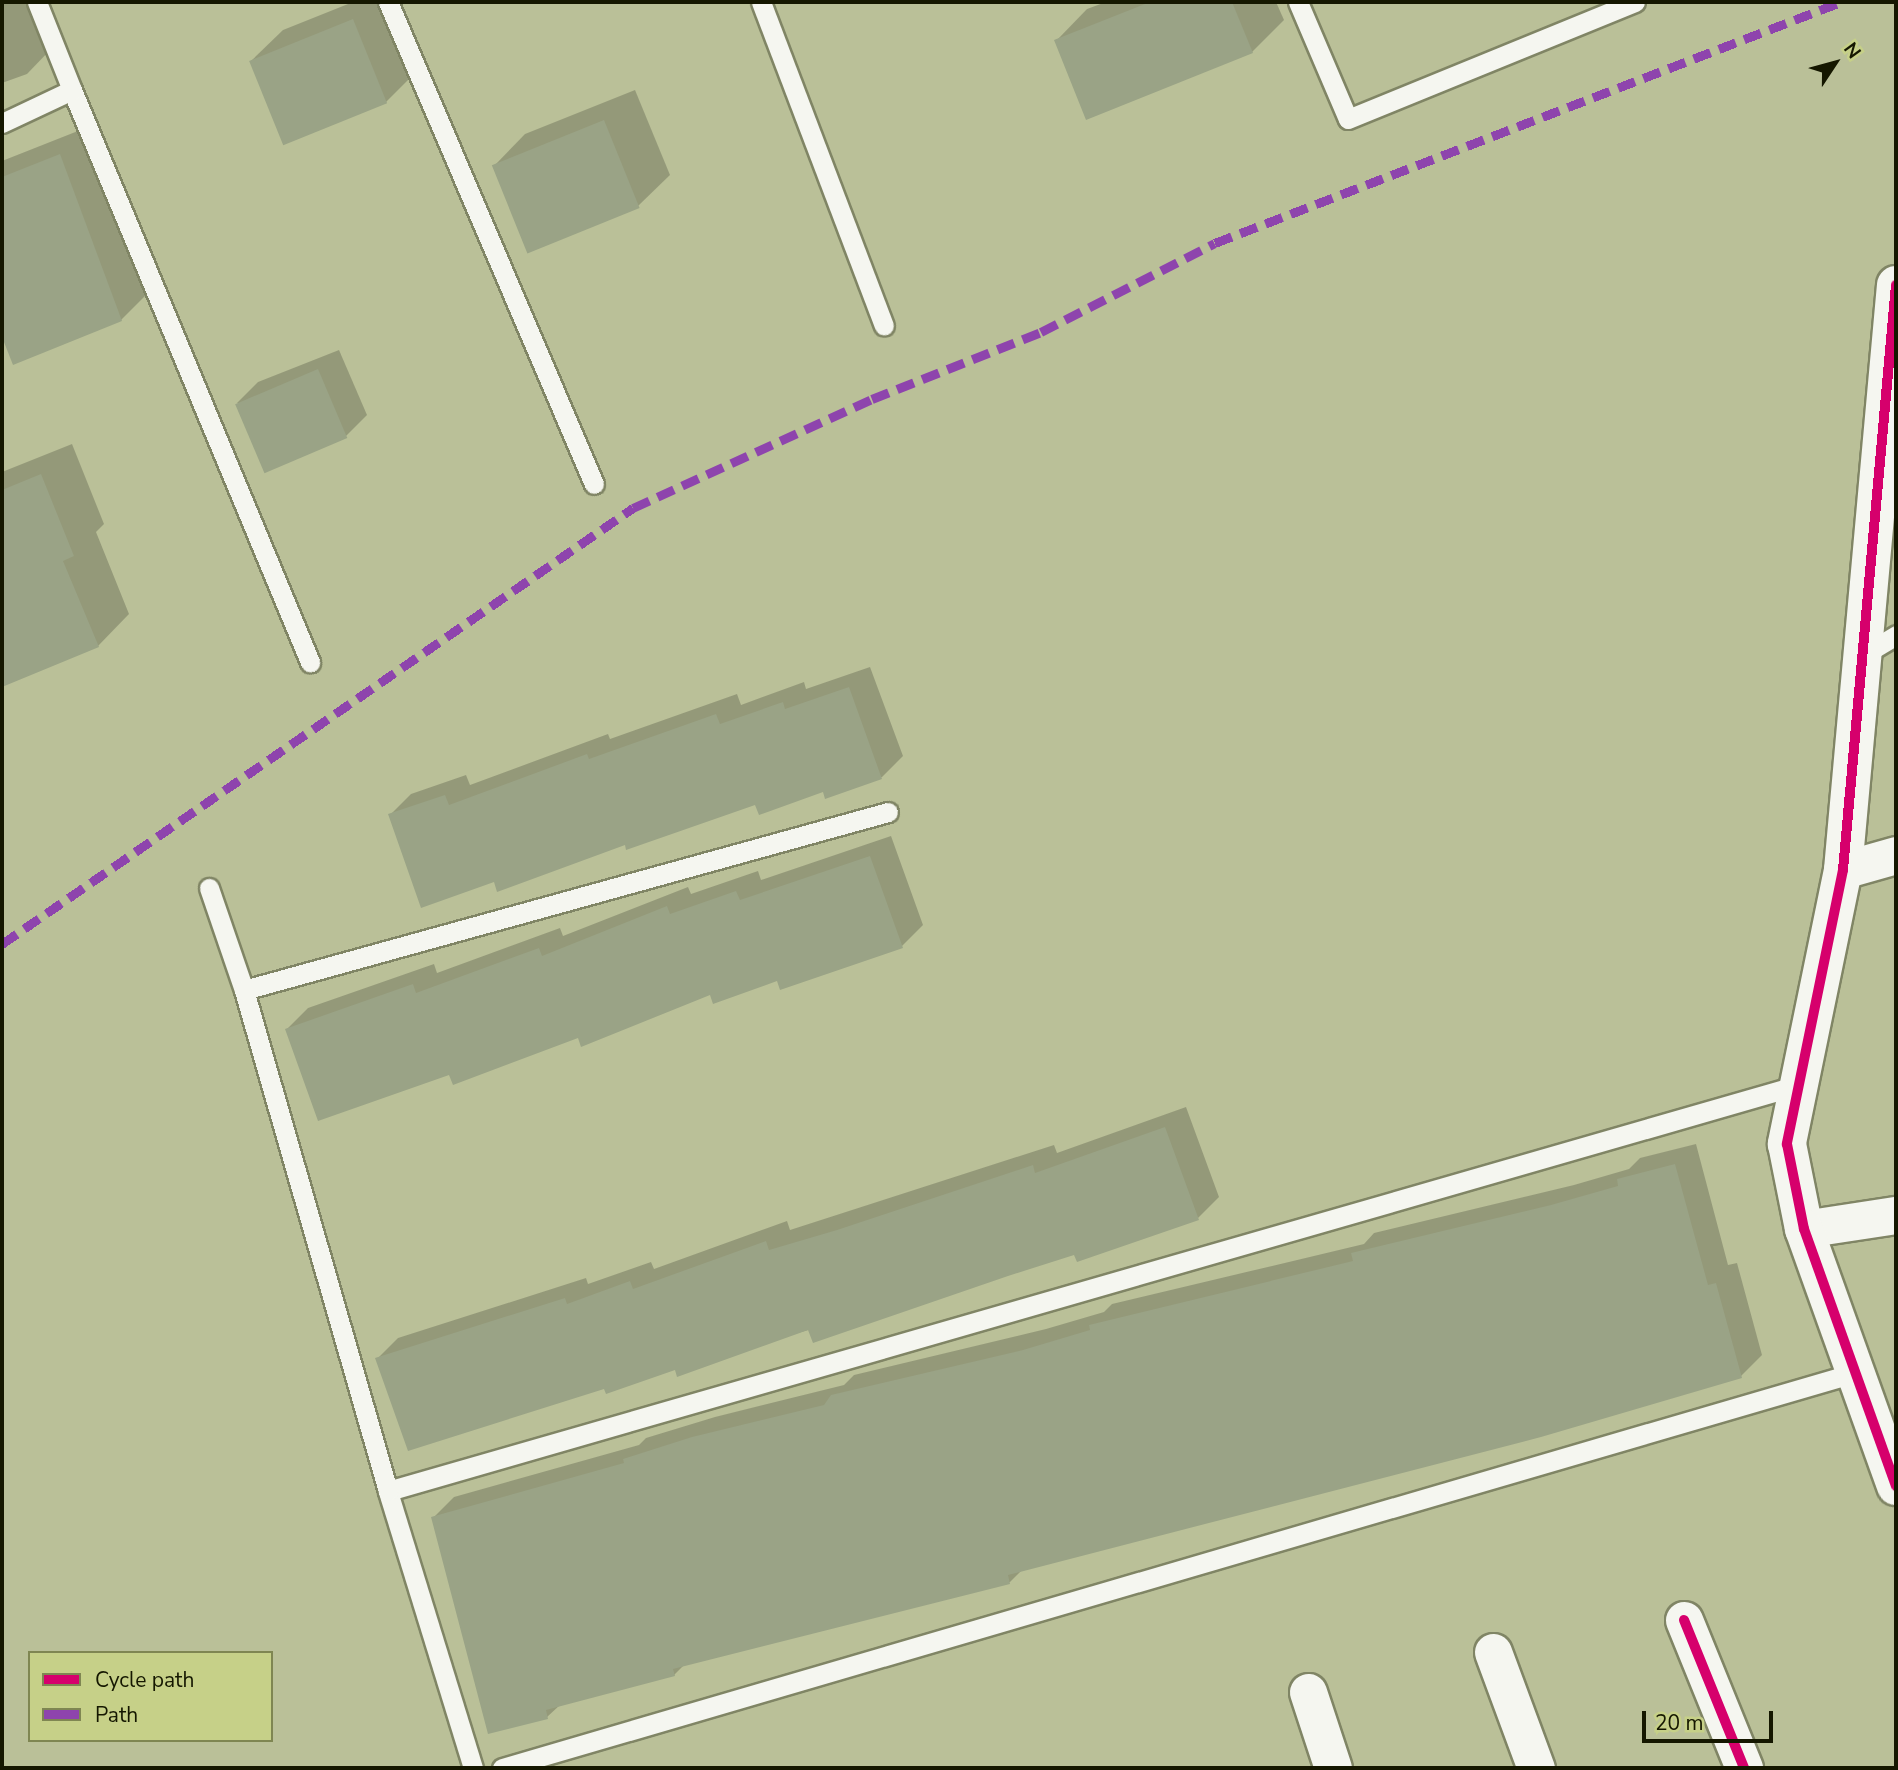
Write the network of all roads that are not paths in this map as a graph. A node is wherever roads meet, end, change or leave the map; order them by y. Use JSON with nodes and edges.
{"nodes":[{"id":1,"x":37,"y":2,"type":"edge"},
{"id":2,"x":388,"y":2,"type":"edge"},
{"id":3,"x":761,"y":2,"type":"edge"},
{"id":4,"x":1298,"y":2,"type":"edge"},
{"id":5,"x":1635,"y":2,"type":"edge"},
{"id":6,"x":72,"y":90,"type":"junction"},
{"id":7,"x":2,"y":122,"type":"edge"},
{"id":8,"x":1896,"y":285,"type":"edge"},
{"id":9,"x":1896,"y":290,"type":"edge"},
{"id":10,"x":884,"y":326,"type":"dead end"},
{"id":11,"x":594,"y":484,"type":"dead end"},
{"id":12,"x":1896,"y":635,"type":"edge"},
{"id":13,"x":1863,"y":655,"type":"junction"},
{"id":14,"x":310,"y":662,"type":"dead end"},
{"id":15,"x":888,"y":812,"type":"dead end"},
{"id":16,"x":1896,"y":855,"type":"edge"},
{"id":17,"x":1843,"y":870,"type":"junction"},
{"id":18,"x":209,"y":888,"type":"dead end"},
{"id":19,"x":244,"y":990,"type":"junction"},
{"id":20,"x":1798,"y":1085,"type":"junction"},
{"id":21,"x":1896,"y":1215,"type":"edge"},
{"id":22,"x":1804,"y":1229,"type":"junction"},
{"id":23,"x":1854,"y":1373,"type":"junction"},
{"id":24,"x":1896,"y":1486,"type":"edge"},
{"id":25,"x":388,"y":1491,"type":"junction"},
{"id":26,"x":1684,"y":1620,"type":"dead end"},
{"id":27,"x":1493,"y":1652,"type":"dead end"},
{"id":28,"x":1308,"y":1692,"type":"dead end"},
{"id":29,"x":473,"y":1768,"type":"edge"},
{"id":30,"x":502,"y":1768,"type":"edge"},
{"id":31,"x":1333,"y":1768,"type":"edge"},
{"id":32,"x":1536,"y":1768,"type":"edge"},
{"id":33,"x":1744,"y":1768,"type":"edge"}],
"edges":[{"from":1,"to":6,"type":"lane"},
{"from":2,"to":11,"type":"lane"},
{"from":3,"to":10,"type":"lane"},
{"from":4,"to":5,"type":"lane"},
{"from":6,"to":7,"type":"lane"},
{"from":6,"to":14,"type":"lane"},
{"from":8,"to":9,"type":"street"},
{"from":9,"to":13,"type":"street"},
{"from":12,"to":13,"type":"lane"},
{"from":13,"to":17,"type":"street"},
{"from":15,"to":19,"type":"lane"},
{"from":16,"to":17,"type":"street"},
{"from":17,"to":20,"type":"street"},
{"from":18,"to":19,"type":"lane"},
{"from":19,"to":25,"type":"lane"},
{"from":20,"to":22,"type":"street"},
{"from":20,"to":25,"type":"lane"},
{"from":21,"to":22,"type":"street"},
{"from":22,"to":23,"type":"street"},
{"from":23,"to":24,"type":"street"},
{"from":23,"to":30,"type":"lane"},
{"from":25,"to":29,"type":"lane"},
{"from":26,"to":33,"type":"street"},
{"from":27,"to":32,"type":"street"},
{"from":28,"to":31,"type":"street"}]}
